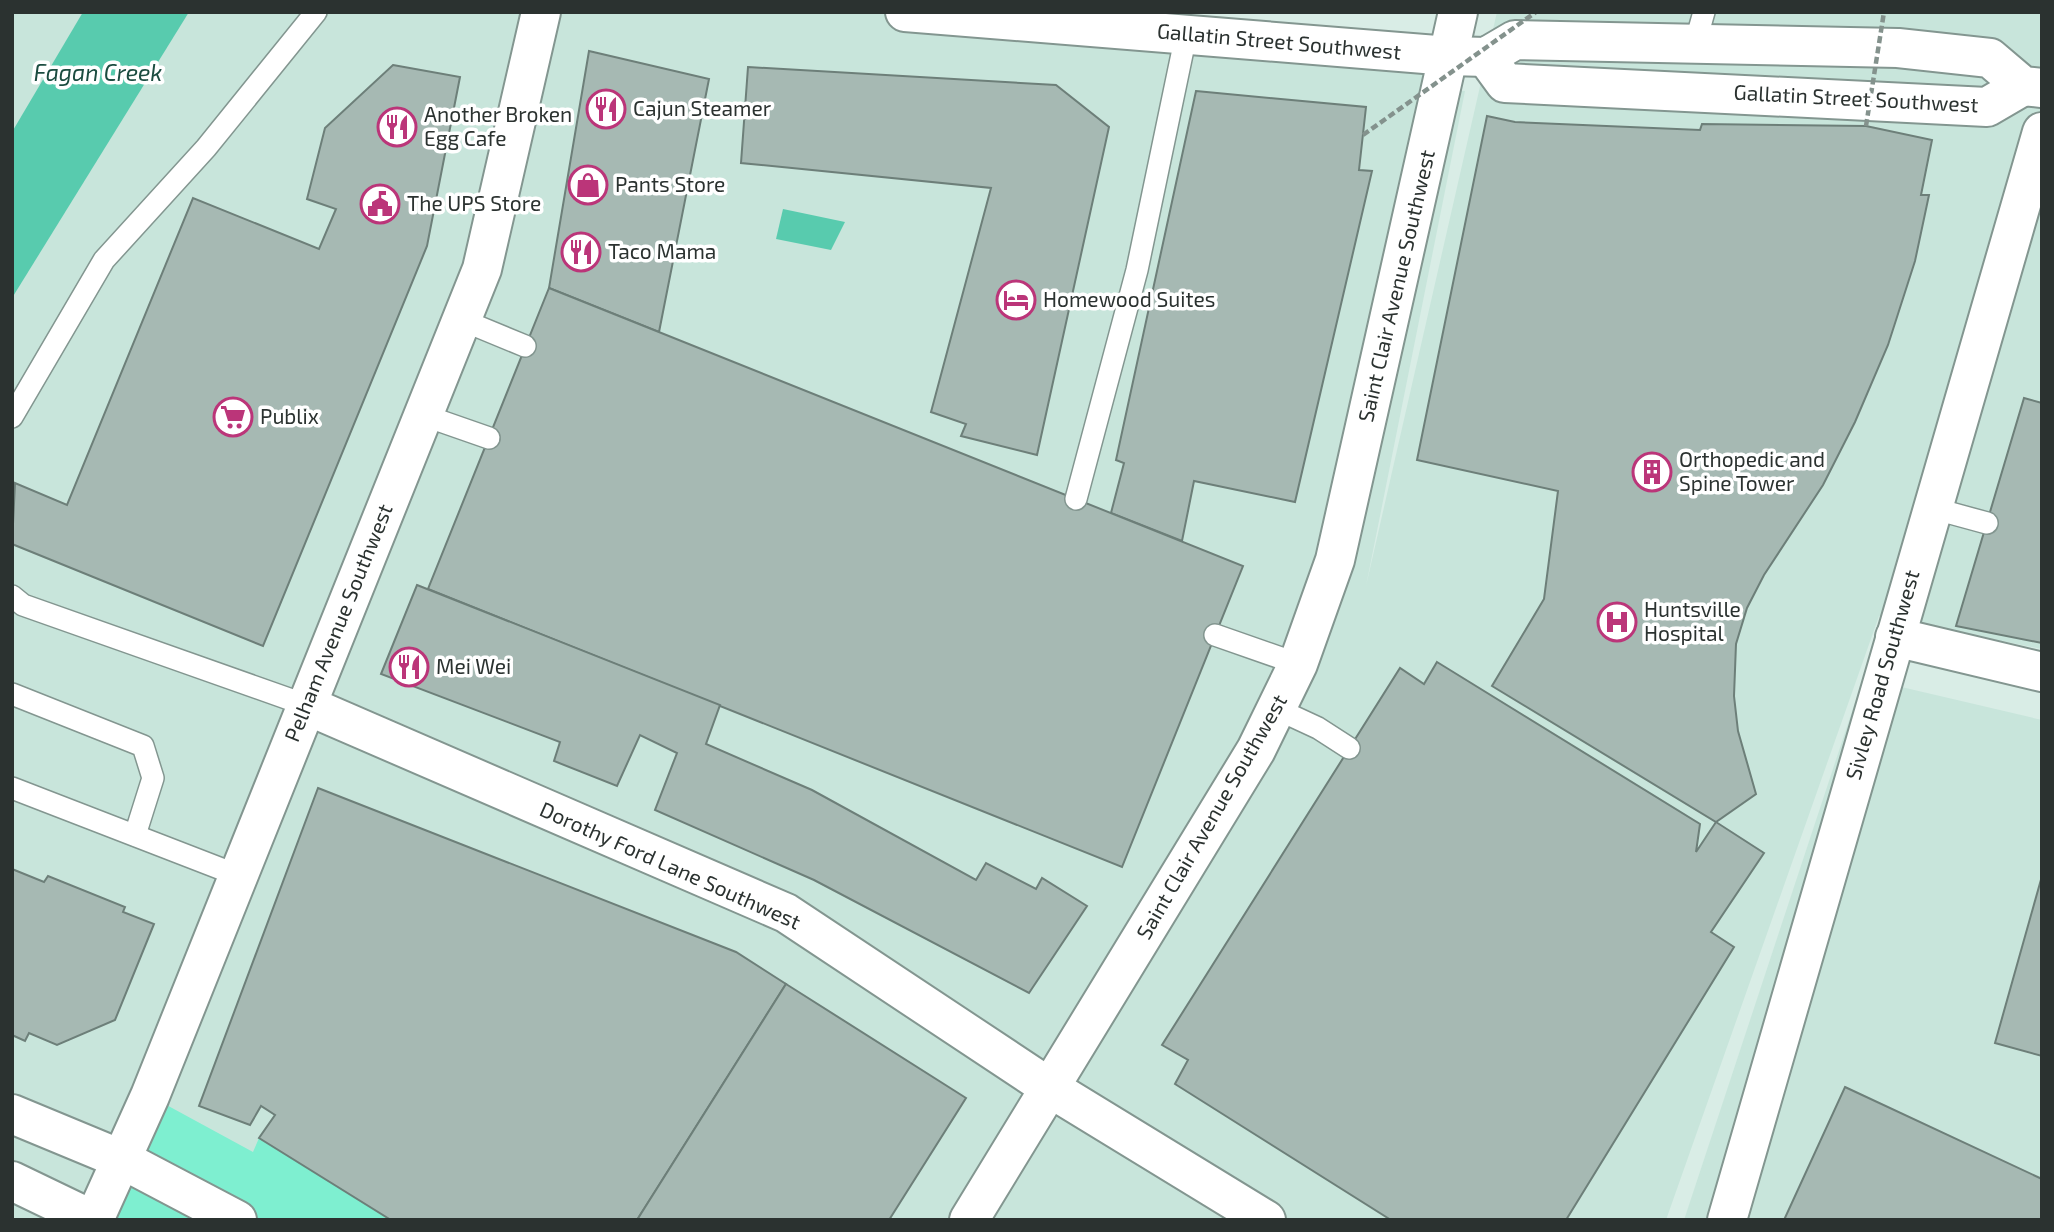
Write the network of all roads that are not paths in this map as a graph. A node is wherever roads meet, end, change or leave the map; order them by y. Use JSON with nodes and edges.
{"nodes":[{"id":1,"x":316,"y":12,"type":"edge"},
{"id":2,"x":541,"y":12,"type":"edge"},
{"id":3,"x":905,"y":12,"type":"edge"},
{"id":4,"x":1458,"y":12,"type":"edge"},
{"id":5,"x":1699,"y":28,"type":"edge"},
{"id":6,"x":1186,"y":35,"type":"junction"},
{"id":7,"x":1759,"y":45,"type":"junction"},
{"id":8,"x":1449,"y":56,"type":"junction"},
{"id":9,"x":1486,"y":57,"type":"junction"},
{"id":10,"x":2033,"y":87,"type":"edge"},
{"id":11,"x":1679,"y":89,"type":"junction"},
{"id":12,"x":2042,"y":132,"type":"edge"},
{"id":13,"x":462,"y":320,"type":"junction"},
{"id":14,"x":525,"y":346,"type":"dead end"},
{"id":15,"x":424,"y":415,"type":"junction"},
{"id":16,"x":12,"y":417,"type":"edge"},
{"id":17,"x":489,"y":438,"type":"dead end"},
{"id":18,"x":1076,"y":499,"type":"dead end"},
{"id":19,"x":1932,"y":508,"type":"junction"},
{"id":20,"x":1987,"y":523,"type":"dead end"},
{"id":21,"x":12,"y":597,"type":"edge"},
{"id":22,"x":1215,"y":635,"type":"dead end"},
{"id":23,"x":1895,"y":637,"type":"junction"},
{"id":24,"x":1298,"y":664,"type":"junction"},
{"id":25,"x":2042,"y":672,"type":"edge"},
{"id":26,"x":12,"y":694,"type":"edge"},
{"id":27,"x":306,"y":705,"type":"junction"},
{"id":28,"x":1277,"y":709,"type":"junction"},
{"id":29,"x":1349,"y":748,"type":"dead end"},
{"id":30,"x":12,"y":788,"type":"edge"},
{"id":31,"x":135,"y":835,"type":"junction"},
{"id":32,"x":237,"y":875,"type":"junction"},
{"id":33,"x":1050,"y":1088,"type":"junction"},
{"id":34,"x":12,"y":1114,"type":"edge"},
{"id":35,"x":123,"y":1160,"type":"junction"},
{"id":36,"x":12,"y":1181,"type":"edge"},
{"id":37,"x":93,"y":1220,"type":"edge"},
{"id":38,"x":237,"y":1220,"type":"edge"},
{"id":39,"x":970,"y":1220,"type":"edge"},
{"id":40,"x":1266,"y":1220,"type":"edge"},
{"id":41,"x":1727,"y":1220,"type":"edge"}],
"edges":[{"from":1,"to":16,"type":"lane"},
{"from":2,"to":13,"type":"street","name":"Pelham Avenue Southwest"},
{"from":3,"to":6,"type":"street","name":"Gallatin Street Southwest"},
{"from":4,"to":8,"type":"street","name":"Saint Clair Avenue Southwest"},
{"from":5,"to":7,"type":"street","name":"Gallatin Street Southwest"},
{"from":5,"to":9,"type":"street","name":"Gallatin Street Southwest"},
{"from":6,"to":8,"type":"street","name":"Gallatin Street Southwest"},
{"from":6,"to":18,"type":"lane"},
{"from":7,"to":10,"type":"street","name":"Gallatin Street Southwest"},
{"from":7,"to":11,"type":"street"},
{"from":8,"to":9,"type":"street","name":"Gallatin Street Southwest"},
{"from":8,"to":24,"type":"street","name":"Saint Clair Avenue Southwest"},
{"from":9,"to":11,"type":"street","name":"Gallatin Street Southwest"},
{"from":10,"to":11,"type":"street","name":"Gallatin Street Southwest"},
{"from":12,"to":19,"type":"street","name":"Sivley Road Southwest"},
{"from":13,"to":14,"type":"lane"},
{"from":13,"to":15,"type":"street","name":"Pelham Avenue Southwest"},
{"from":15,"to":17,"type":"lane"},
{"from":15,"to":27,"type":"street","name":"Pelham Avenue Southwest"},
{"from":19,"to":20,"type":"lane"},
{"from":19,"to":23,"type":"street","name":"Sivley Road Southwest"},
{"from":21,"to":27,"type":"lane"},
{"from":22,"to":24,"type":"lane"},
{"from":23,"to":25,"type":"street"},
{"from":23,"to":41,"type":"street","name":"Sivley Road Southwest"},
{"from":24,"to":28,"type":"street","name":"Saint Clair Avenue Southwest"},
{"from":26,"to":31,"type":"lane"},
{"from":27,"to":32,"type":"street","name":"Pelham Avenue Southwest"},
{"from":27,"to":33,"type":"street","name":"Dorothy Ford Lane Southwest"},
{"from":28,"to":29,"type":"lane"},
{"from":28,"to":33,"type":"street","name":"Saint Clair Avenue Southwest"},
{"from":30,"to":31,"type":"lane"},
{"from":31,"to":32,"type":"lane"},
{"from":32,"to":35,"type":"street","name":"Pelham Avenue Southwest"},
{"from":33,"to":39,"type":"street","name":"Saint Clair Avenue Southwest"},
{"from":33,"to":40,"type":"street","name":"Dorothy Ford Lane Southwest"},
{"from":34,"to":35,"type":"street"},
{"from":35,"to":37,"type":"street","name":"Pelham Avenue Southwest"},
{"from":35,"to":38,"type":"street"},
{"from":36,"to":37,"type":"street"}]}
